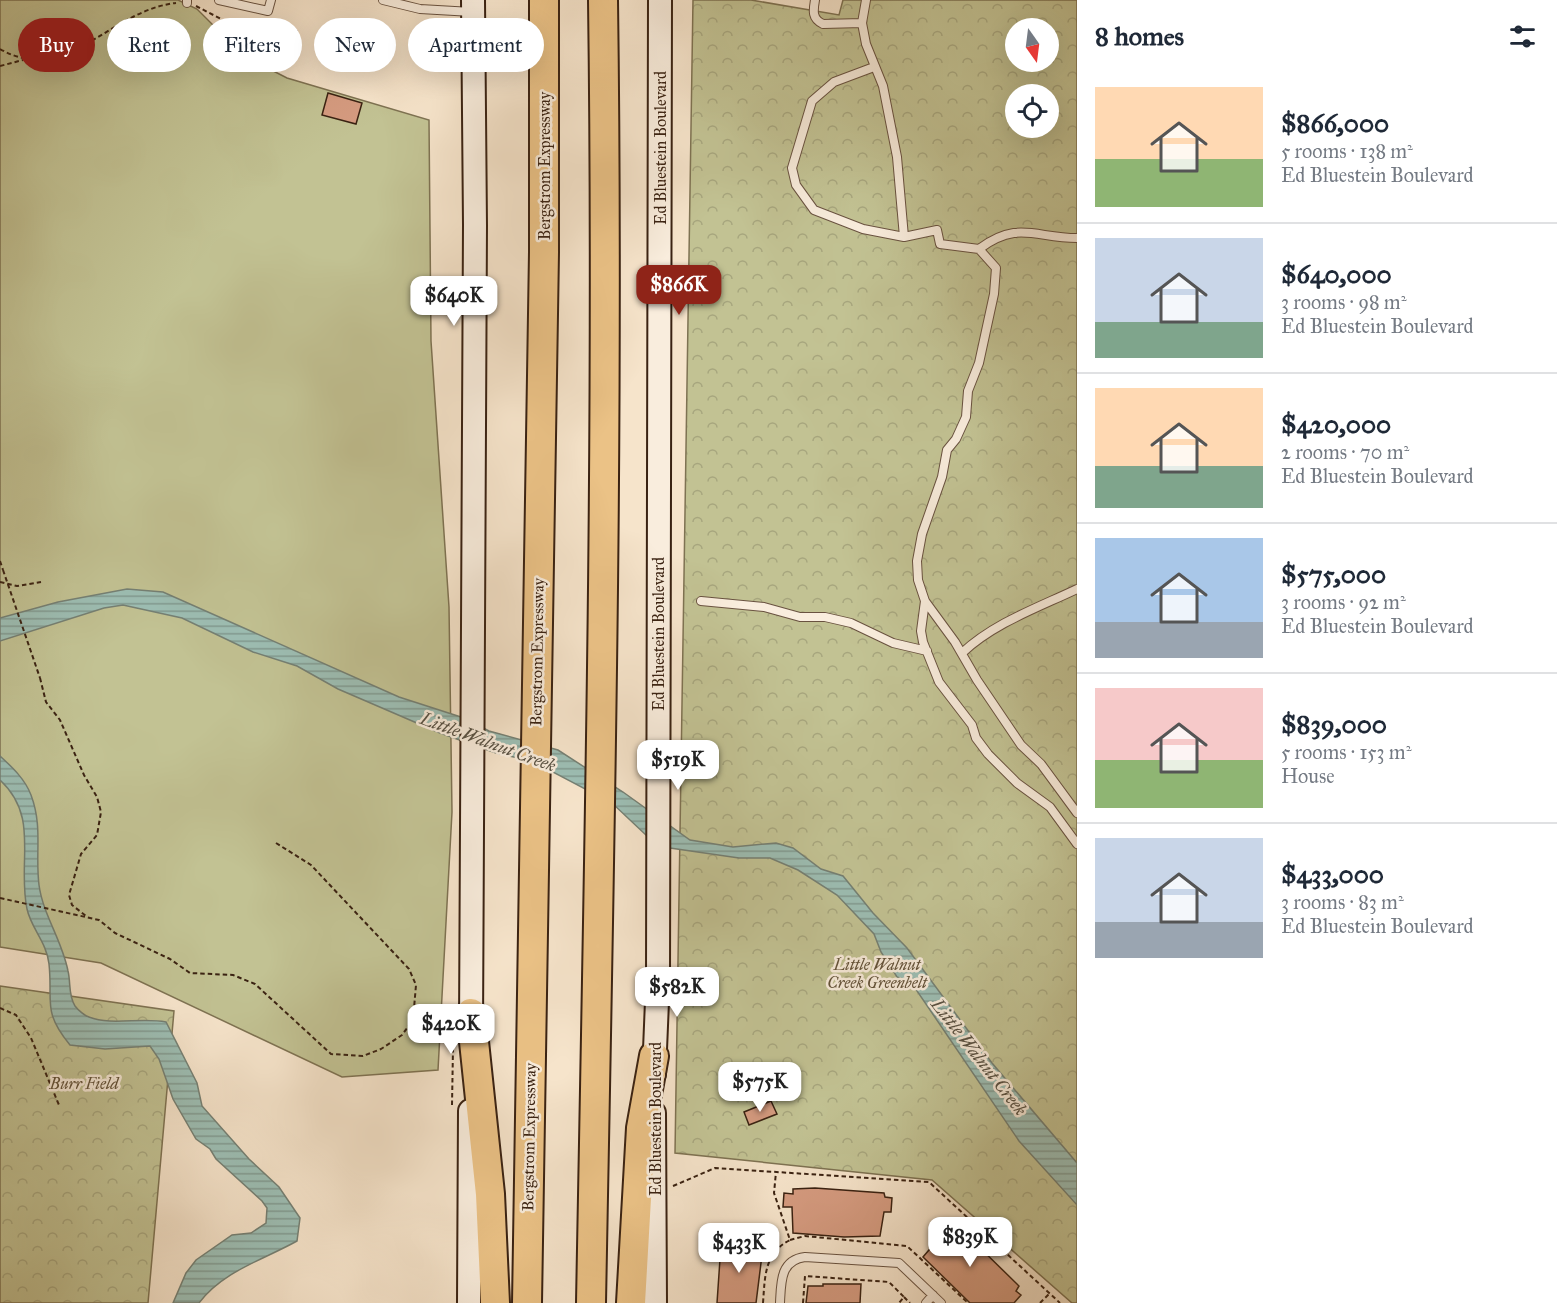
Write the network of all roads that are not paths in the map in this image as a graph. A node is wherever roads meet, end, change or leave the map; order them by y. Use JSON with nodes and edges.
{"nodes":[{"id":1,"x":219,"y":0,"type":"edge"},
{"id":2,"x":271,"y":0,"type":"edge"},
{"id":3,"x":383,"y":0,"type":"edge"},
{"id":4,"x":544,"y":0,"type":"edge"},
{"id":5,"x":603,"y":0,"type":"edge"},
{"id":6,"x":660,"y":0,"type":"edge"},
{"id":7,"x":815,"y":0,"type":"edge"},
{"id":8,"x":866,"y":0,"type":"edge"},
{"id":9,"x":403,"y":2,"type":"edge"},
{"id":10,"x":473,"y":6,"type":"edge"},
{"id":11,"x":862,"y":23,"type":"junction"},
{"id":12,"x":874,"y":67,"type":"junction"},
{"id":13,"x":904,"y":237,"type":"junction"},
{"id":14,"x":1077,"y":238,"type":"edge"},
{"id":15,"x":979,"y":249,"type":"junction"},
{"id":16,"x":1077,"y":589,"type":"edge"},
{"id":17,"x":701,"y":601,"type":"dead end"},
{"id":18,"x":925,"y":601,"type":"junction"},
{"id":19,"x":927,"y":651,"type":"junction"},
{"id":20,"x":962,"y":653,"type":"junction"},
{"id":21,"x":1077,"y":813,"type":"edge"},
{"id":22,"x":1077,"y":844,"type":"edge"},
{"id":23,"x":471,"y":1013,"type":"junction"},
{"id":24,"x":654,"y":1056,"type":"junction"},
{"id":25,"x":933,"y":1295,"type":"junction"},
{"id":26,"x":469,"y":1303,"type":"edge"},
{"id":27,"x":495,"y":1303,"type":"edge"},
{"id":28,"x":526,"y":1303,"type":"edge"},
{"id":29,"x":591,"y":1303,"type":"edge"},
{"id":30,"x":631,"y":1303,"type":"edge"},
{"id":31,"x":655,"y":1303,"type":"edge"},
{"id":32,"x":780,"y":1303,"type":"edge"},
{"id":33,"x":926,"y":1303,"type":"edge"},
{"id":34,"x":941,"y":1303,"type":"edge"}],
"edges":[{"from":1,"to":2,"type":"lane"},
{"from":3,"to":9,"type":"lane"},
{"from":4,"to":28,"type":"highway","name":"Bergstrom Expressway"},
{"from":5,"to":29,"type":"highway"},
{"from":6,"to":24,"type":"main road","name":"Ed Bluestein Boulevard"},
{"from":7,"to":11,"type":"lane"},
{"from":8,"to":11,"type":"lane"},
{"from":9,"to":10,"type":"lane"},
{"from":10,"to":23,"type":"main road"},
{"from":11,"to":12,"type":"lane"},
{"from":12,"to":13,"type":"lane"},
{"from":12,"to":13,"type":"lane"},
{"from":13,"to":15,"type":"lane"},
{"from":14,"to":15,"type":"lane"},
{"from":15,"to":18,"type":"lane"},
{"from":16,"to":20,"type":"lane"},
{"from":17,"to":19,"type":"lane"},
{"from":18,"to":19,"type":"lane"},
{"from":18,"to":20,"type":"lane"},
{"from":19,"to":22,"type":"lane"},
{"from":20,"to":21,"type":"lane"},
{"from":23,"to":26,"type":"main road"},
{"from":23,"to":27,"type":"highway"},
{"from":24,"to":30,"type":"highway"},
{"from":24,"to":31,"type":"main road","name":"Ed Bluestein Boulevard"},
{"from":25,"to":32,"type":"lane"},
{"from":25,"to":33,"type":"lane"},
{"from":25,"to":34,"type":"lane"}]}
